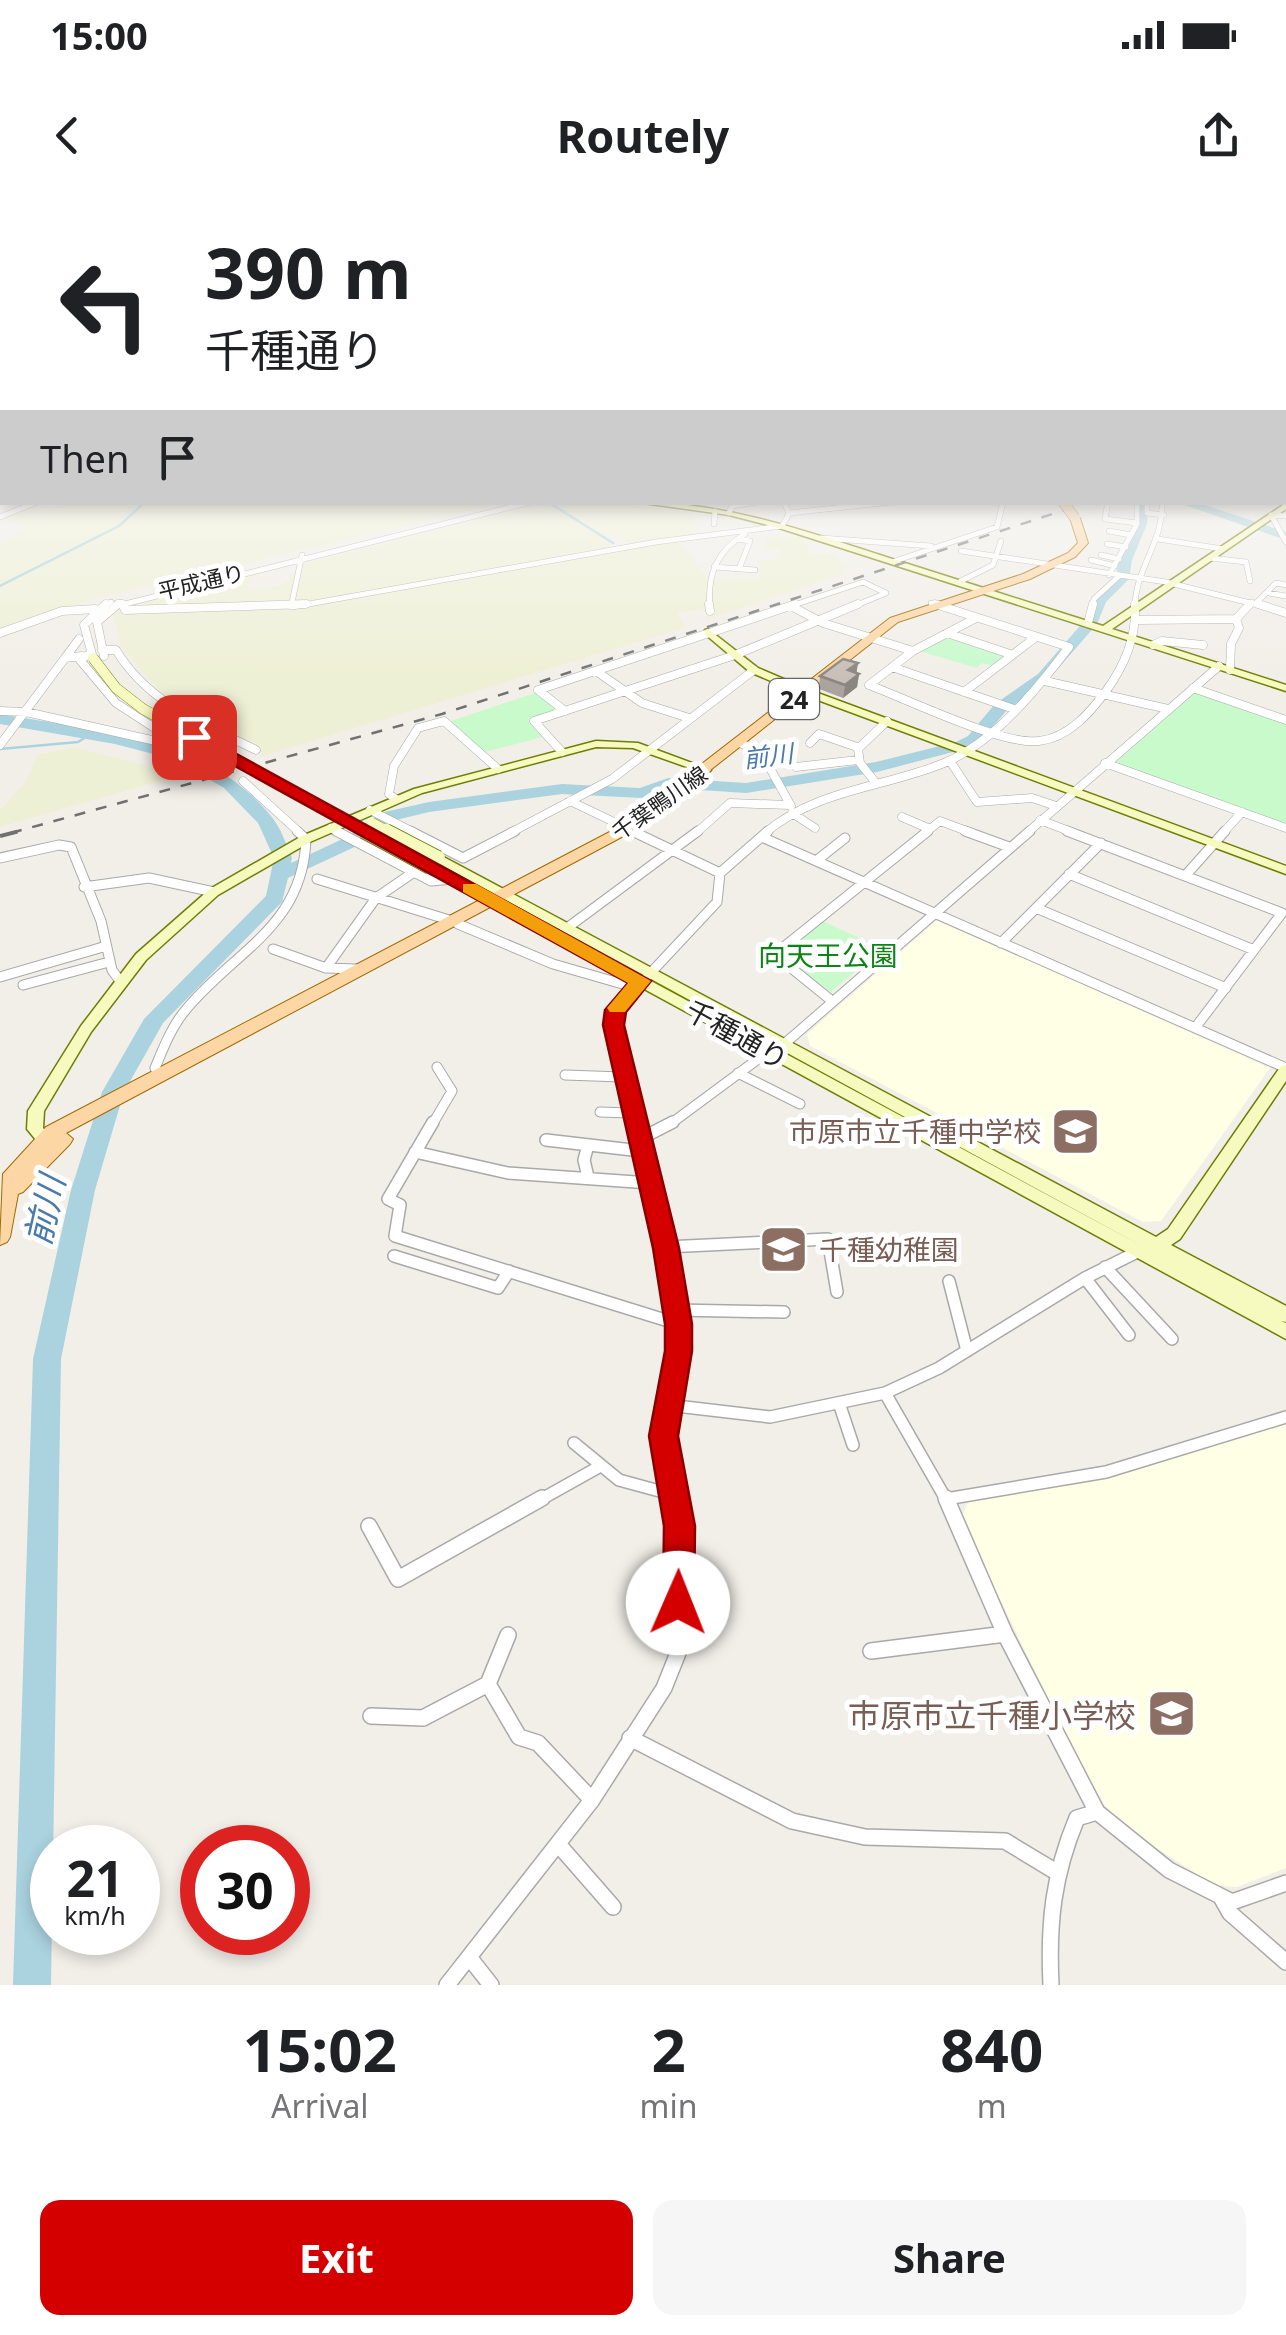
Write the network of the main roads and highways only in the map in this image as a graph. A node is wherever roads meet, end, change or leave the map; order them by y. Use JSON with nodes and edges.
{"nodes":[{"id":1,"x":1071,"y":513,"type":"edge"},
{"id":2,"x":453,"y":922,"type":"junction"},
{"id":3,"x":74,"y":1126,"type":"junction"},
{"id":4,"x":8,"y":1182,"type":"edge"},
{"id":5,"x":0,"y":1238,"type":"edge"}],
"edges":[{"from":1,"to":2,"type":"main road","name":"千葉鴨川線","number":"24","bridge":true},
{"from":2,"to":3,"type":"main road","name":"千葉鴨川線","number":"24"},
{"from":2,"to":3,"type":"main road","name":"千葉鴨川線","number":"24"},
{"from":3,"to":4,"type":"main road","name":"千葉鴨川線","number":"24"},
{"from":4,"to":5,"type":"main road","name":"千葉鴨川線","number":"24"}]}
